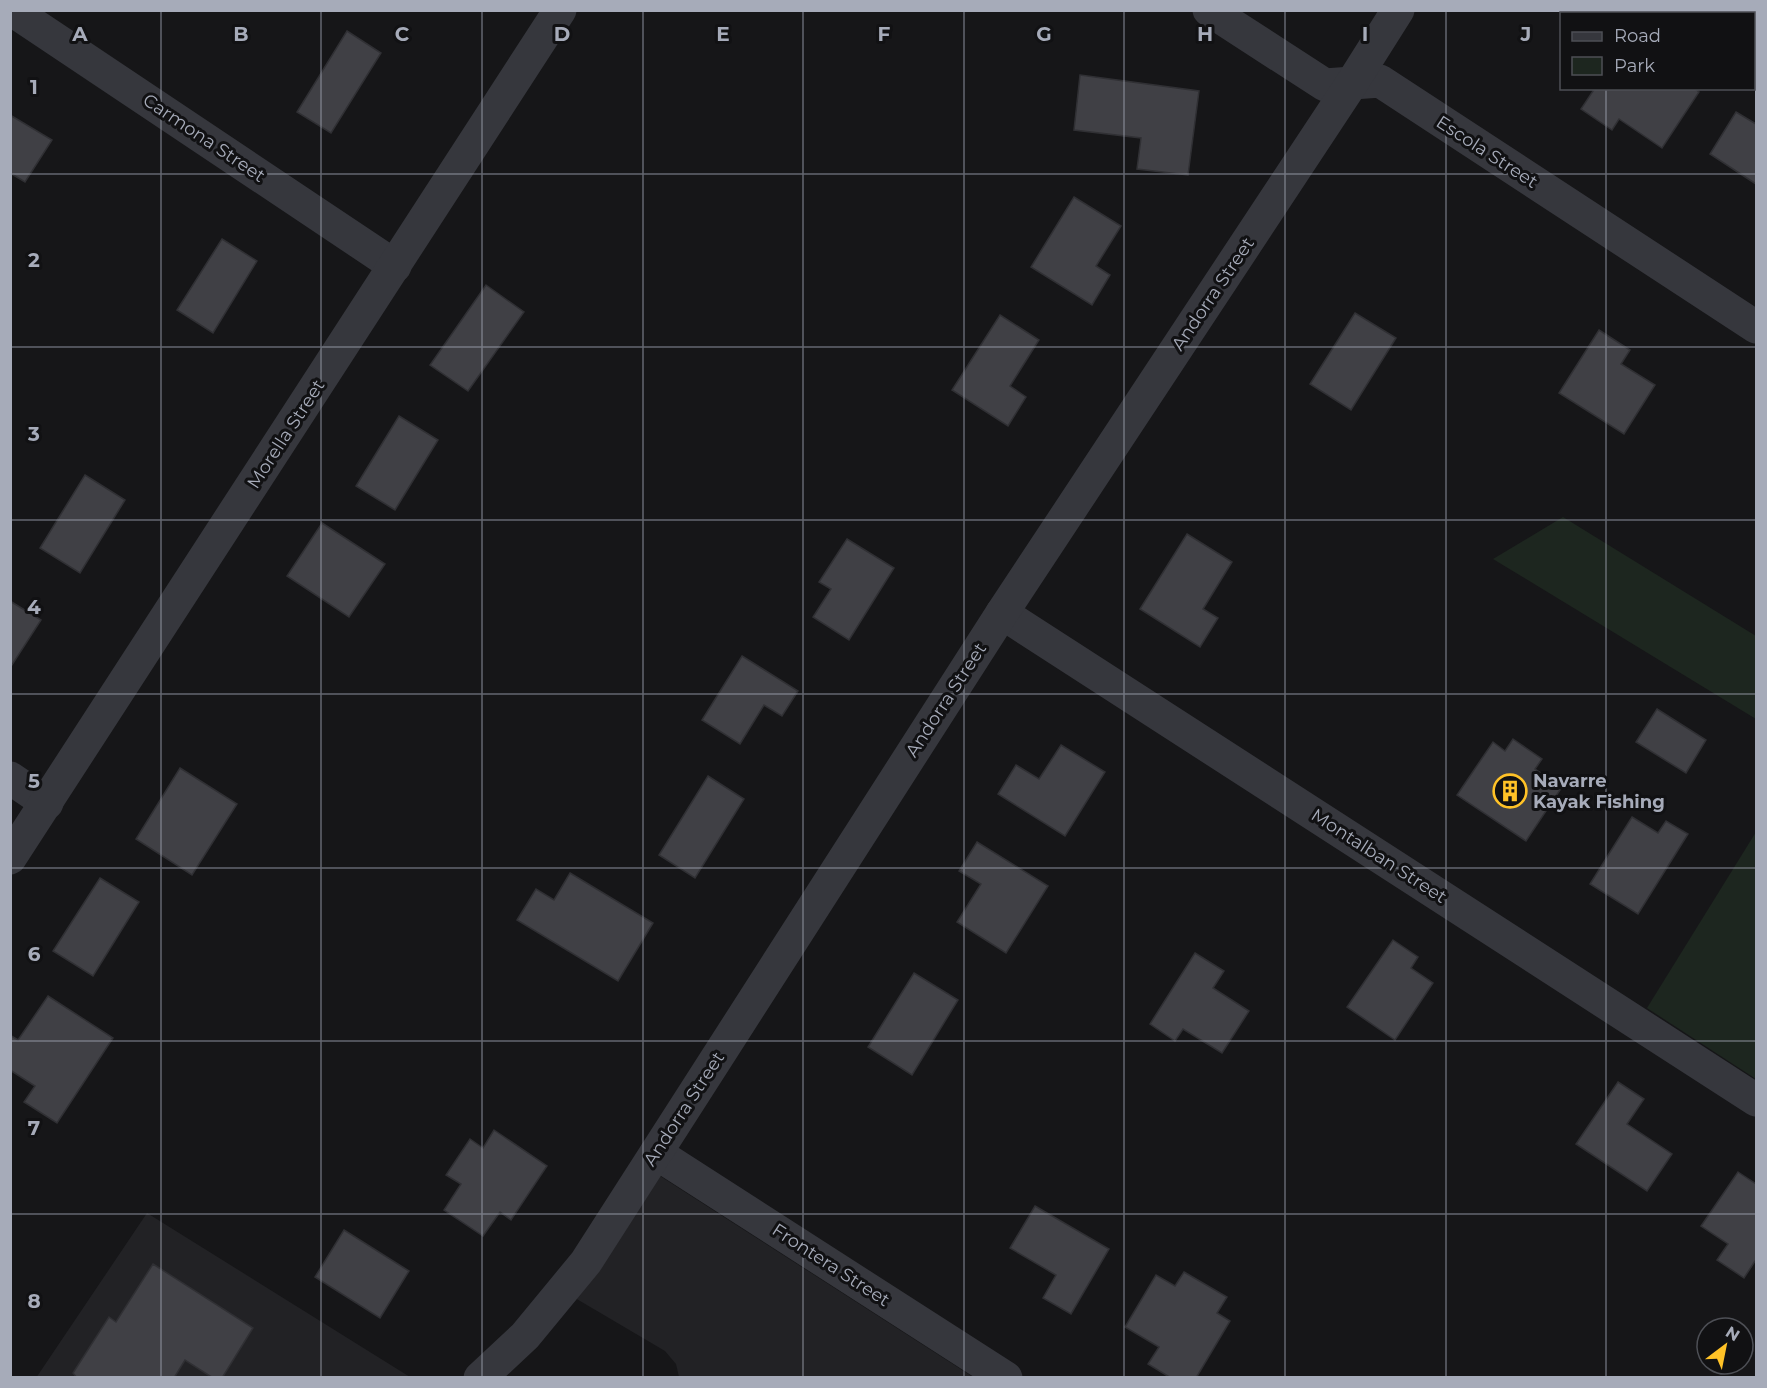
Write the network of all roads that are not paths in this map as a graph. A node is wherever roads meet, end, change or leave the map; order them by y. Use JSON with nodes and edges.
{"nodes":[{"id":1,"x":12,"y":10,"type":"edge"},
{"id":2,"x":560,"y":10,"type":"edge"},
{"id":3,"x":1209,"y":10,"type":"edge"},
{"id":4,"x":1398,"y":10,"type":"edge"},
{"id":5,"x":1352,"y":83,"type":"junction"},
{"id":6,"x":395,"y":266,"type":"junction"},
{"id":7,"x":1756,"y":327,"type":"edge"},
{"id":8,"x":1002,"y":613,"type":"junction"},
{"id":9,"x":10,"y":778,"type":"edge"},
{"id":10,"x":47,"y":803,"type":"junction"},
{"id":11,"x":10,"y":858,"type":"edge"},
{"id":12,"x":1756,"y":1100,"type":"edge"},
{"id":13,"x":656,"y":1153,"type":"junction"},
{"id":14,"x":480,"y":1377,"type":"edge"},
{"id":15,"x":1006,"y":1377,"type":"edge"}],
"edges":[{"from":1,"to":6,"type":"street","name":"Carmona Street"},
{"from":2,"to":6,"type":"street","name":"Morella Street"},
{"from":3,"to":5,"type":"street","name":"Escola Street"},
{"from":4,"to":5,"type":"street","name":"Andorra Street"},
{"from":5,"to":7,"type":"street","name":"Escola Street"},
{"from":5,"to":8,"type":"street","name":"Andorra Street"},
{"from":6,"to":10,"type":"street","name":"Morella Street"},
{"from":8,"to":12,"type":"street","name":"Montalban Street"},
{"from":8,"to":13,"type":"street","name":"Andorra Street"},
{"from":9,"to":10,"type":"street"},
{"from":10,"to":11,"type":"street","name":"Morella Street"},
{"from":13,"to":14,"type":"street","name":"Andorra Street"},
{"from":13,"to":15,"type":"street","name":"Frontera Street"}]}
